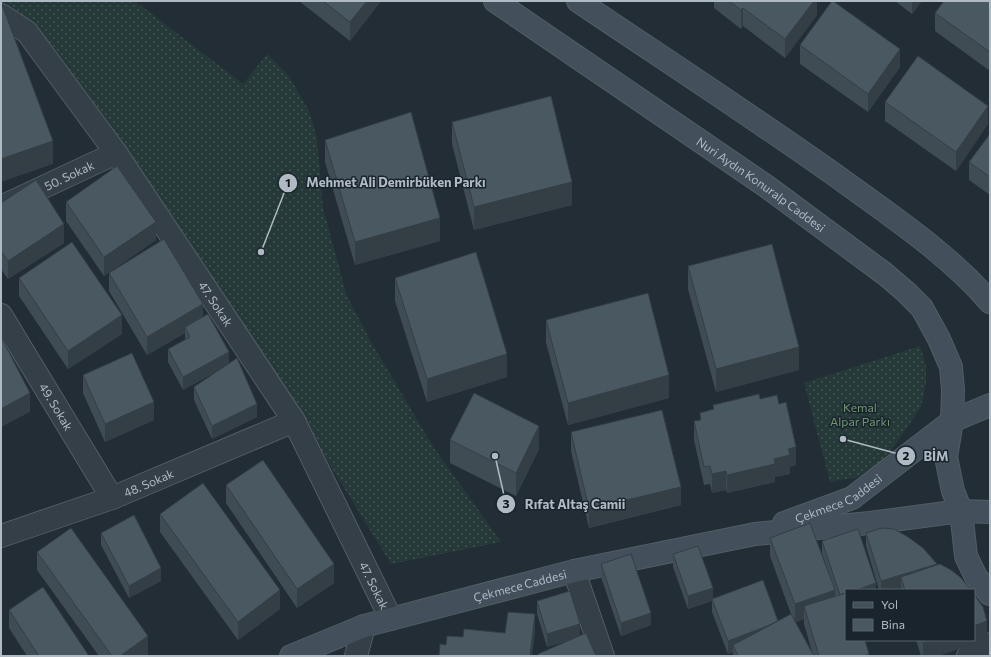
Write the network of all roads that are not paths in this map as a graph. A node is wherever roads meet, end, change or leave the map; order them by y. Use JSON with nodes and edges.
{"nodes":[{"id":1,"x":495,"y":1,"type":"edge"},
{"id":2,"x":578,"y":1,"type":"edge"},
{"id":3,"x":1,"y":15,"type":"edge"},
{"id":4,"x":116,"y":153,"type":"junction"},
{"id":5,"x":1,"y":207,"type":"edge"},
{"id":6,"x":990,"y":302,"type":"edge"},
{"id":7,"x":1,"y":315,"type":"edge"},
{"id":8,"x":990,"y":405,"type":"edge"},
{"id":9,"x":294,"y":421,"type":"junction"},
{"id":10,"x":952,"y":421,"type":"junction"},
{"id":11,"x":112,"y":498,"type":"junction"},
{"id":12,"x":961,"y":511,"type":"junction"},
{"id":13,"x":990,"y":512,"type":"edge"},
{"id":14,"x":755,"y":534,"type":"junction"},
{"id":15,"x":1,"y":536,"type":"edge"},
{"id":16,"x":574,"y":571,"type":"junction"},
{"id":17,"x":990,"y":594,"type":"edge"},
{"id":18,"x":391,"y":619,"type":"junction"},
{"id":19,"x":364,"y":626,"type":"junction"},
{"id":20,"x":990,"y":644,"type":"edge"},
{"id":21,"x":291,"y":656,"type":"edge"},
{"id":22,"x":356,"y":656,"type":"edge"},
{"id":23,"x":602,"y":656,"type":"edge"},
{"id":24,"x":968,"y":656,"type":"edge"}],
"edges":[{"from":1,"to":10,"type":"main road","name":"Nuri Aydın Konuralp Caddesi"},
{"from":2,"to":6,"type":"main road"},
{"from":3,"to":4,"type":"street","name":"47. Sokak"},
{"from":4,"to":5,"type":"street","name":"50. Sokak"},
{"from":4,"to":9,"type":"street","name":"47. Sokak"},
{"from":7,"to":11,"type":"street","name":"49. Sokak"},
{"from":8,"to":10,"type":"main road","name":"Çekmece Caddesi"},
{"from":9,"to":11,"type":"street","name":"48. Sokak"},
{"from":9,"to":18,"type":"street","name":"47. Sokak"},
{"from":10,"to":12,"type":"main road"},
{"from":10,"to":14,"type":"main road","name":"Çekmece Caddesi"},
{"from":11,"to":15,"type":"street","name":"48. Sokak"},
{"from":12,"to":13,"type":"main road","name":"Çekmece Caddesi"},
{"from":12,"to":14,"type":"main road","name":"Çekmece Caddesi"},
{"from":12,"to":17,"type":"main road"},
{"from":14,"to":16,"type":"main road","name":"Çekmece Caddesi"},
{"from":16,"to":18,"type":"main road","name":"Çekmece Caddesi"},
{"from":16,"to":23,"type":"street"},
{"from":18,"to":19,"type":"main road","name":"Çekmece Caddesi"},
{"from":19,"to":21,"type":"main road","name":"Çekmece Caddesi"},
{"from":19,"to":22,"type":"street"},
{"from":20,"to":24,"type":"street"}]}
